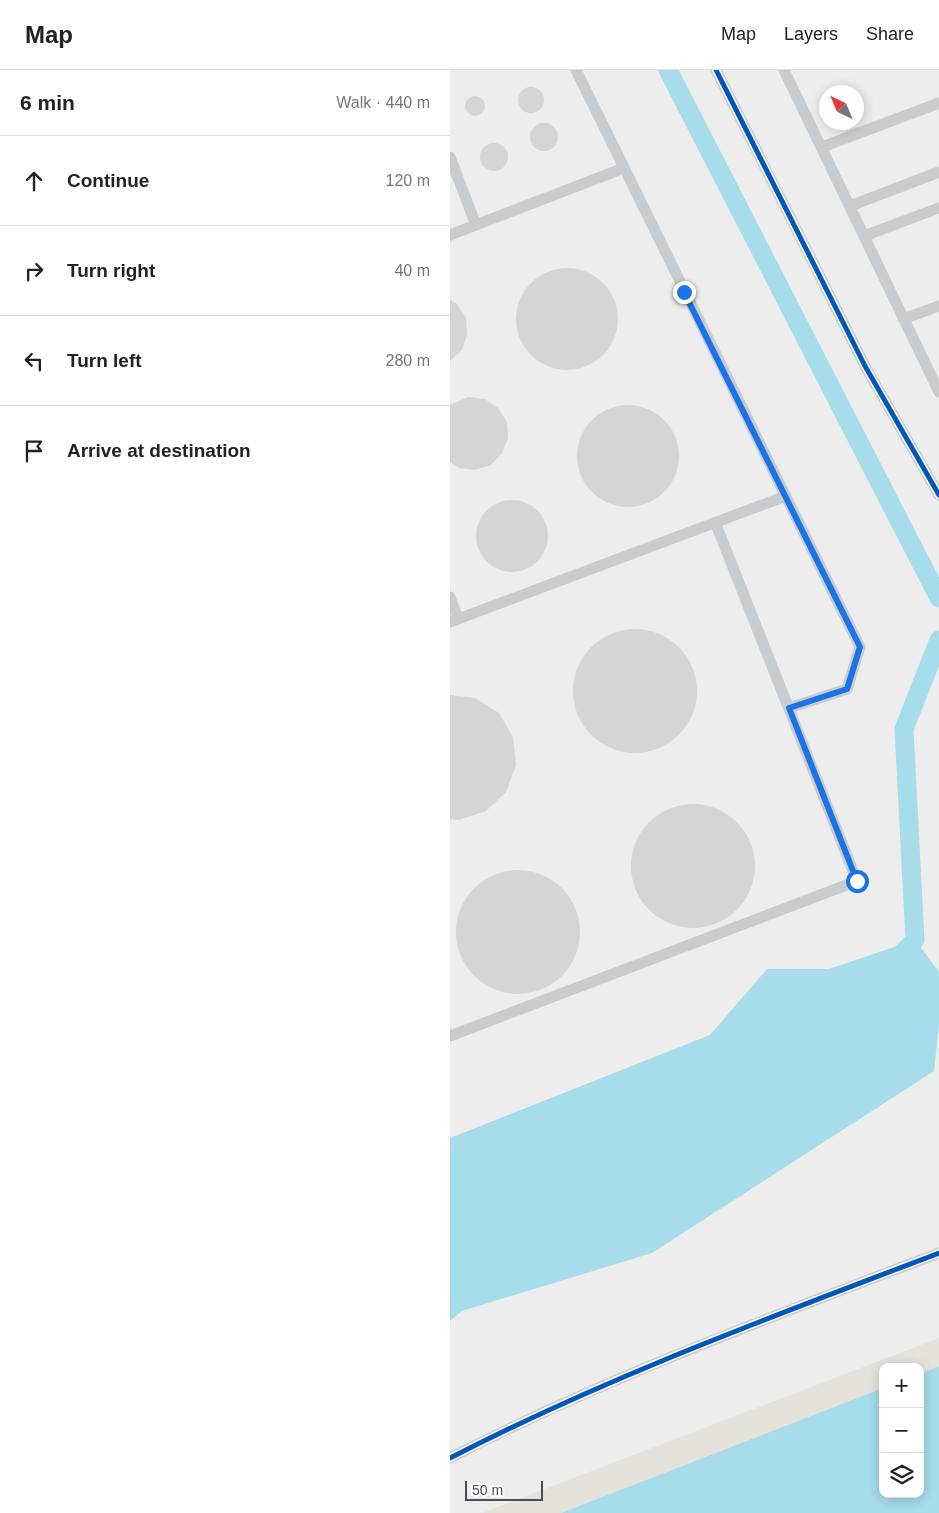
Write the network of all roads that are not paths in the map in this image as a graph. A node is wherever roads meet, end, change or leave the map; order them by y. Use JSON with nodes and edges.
{"nodes":[{"id":1,"x":576,"y":70,"type":"edge"},
{"id":2,"x":716,"y":70,"type":"edge"},
{"id":3,"x":786,"y":70,"type":"edge"},
{"id":4,"x":939,"y":103,"type":"edge"},
{"id":5,"x":822,"y":147,"type":"junction"},
{"id":6,"x":450,"y":157,"type":"edge"},
{"id":7,"x":624,"y":168,"type":"junction"},
{"id":8,"x":939,"y":172,"type":"edge"},
{"id":9,"x":850,"y":206,"type":"junction"},
{"id":10,"x":939,"y":208,"type":"edge"},
{"id":11,"x":476,"y":225,"type":"junction"},
{"id":12,"x":450,"y":235,"type":"edge"},
{"id":13,"x":864,"y":236,"type":"junction"},
{"id":14,"x":939,"y":306,"type":"edge"},
{"id":15,"x":904,"y":320,"type":"junction"},
{"id":16,"x":939,"y":392,"type":"edge"},
{"id":17,"x":939,"y":495,"type":"edge"},
{"id":18,"x":786,"y":496,"type":"junction"},
{"id":19,"x":715,"y":522,"type":"junction"},
{"id":20,"x":450,"y":598,"type":"edge"},
{"id":21,"x":454,"y":620,"type":"edge"},
{"id":22,"x":789,"y":708,"type":"junction"},
{"id":23,"x":450,"y":1036,"type":"edge"},
{"id":24,"x":939,"y":1253,"type":"edge"},
{"id":25,"x":450,"y":1458,"type":"edge"}],
"edges":[{"from":1,"to":7,"type":"street"},
{"from":2,"to":17,"type":"street"},
{"from":3,"to":5,"type":"street"},
{"from":4,"to":5,"type":"street"},
{"from":5,"to":9,"type":"street"},
{"from":6,"to":11,"type":"street"},
{"from":7,"to":11,"type":"street"},
{"from":7,"to":18,"type":"street"},
{"from":8,"to":9,"type":"street"},
{"from":9,"to":13,"type":"street"},
{"from":10,"to":13,"type":"street"},
{"from":11,"to":12,"type":"street"},
{"from":13,"to":15,"type":"street"},
{"from":14,"to":15,"type":"street"},
{"from":15,"to":16,"type":"street"},
{"from":18,"to":19,"type":"street"},
{"from":18,"to":22,"type":"street"},
{"from":19,"to":21,"type":"street"},
{"from":19,"to":22,"type":"street"},
{"from":20,"to":21,"type":"street"},
{"from":22,"to":23,"type":"street"},
{"from":24,"to":25,"type":"street"}]}
